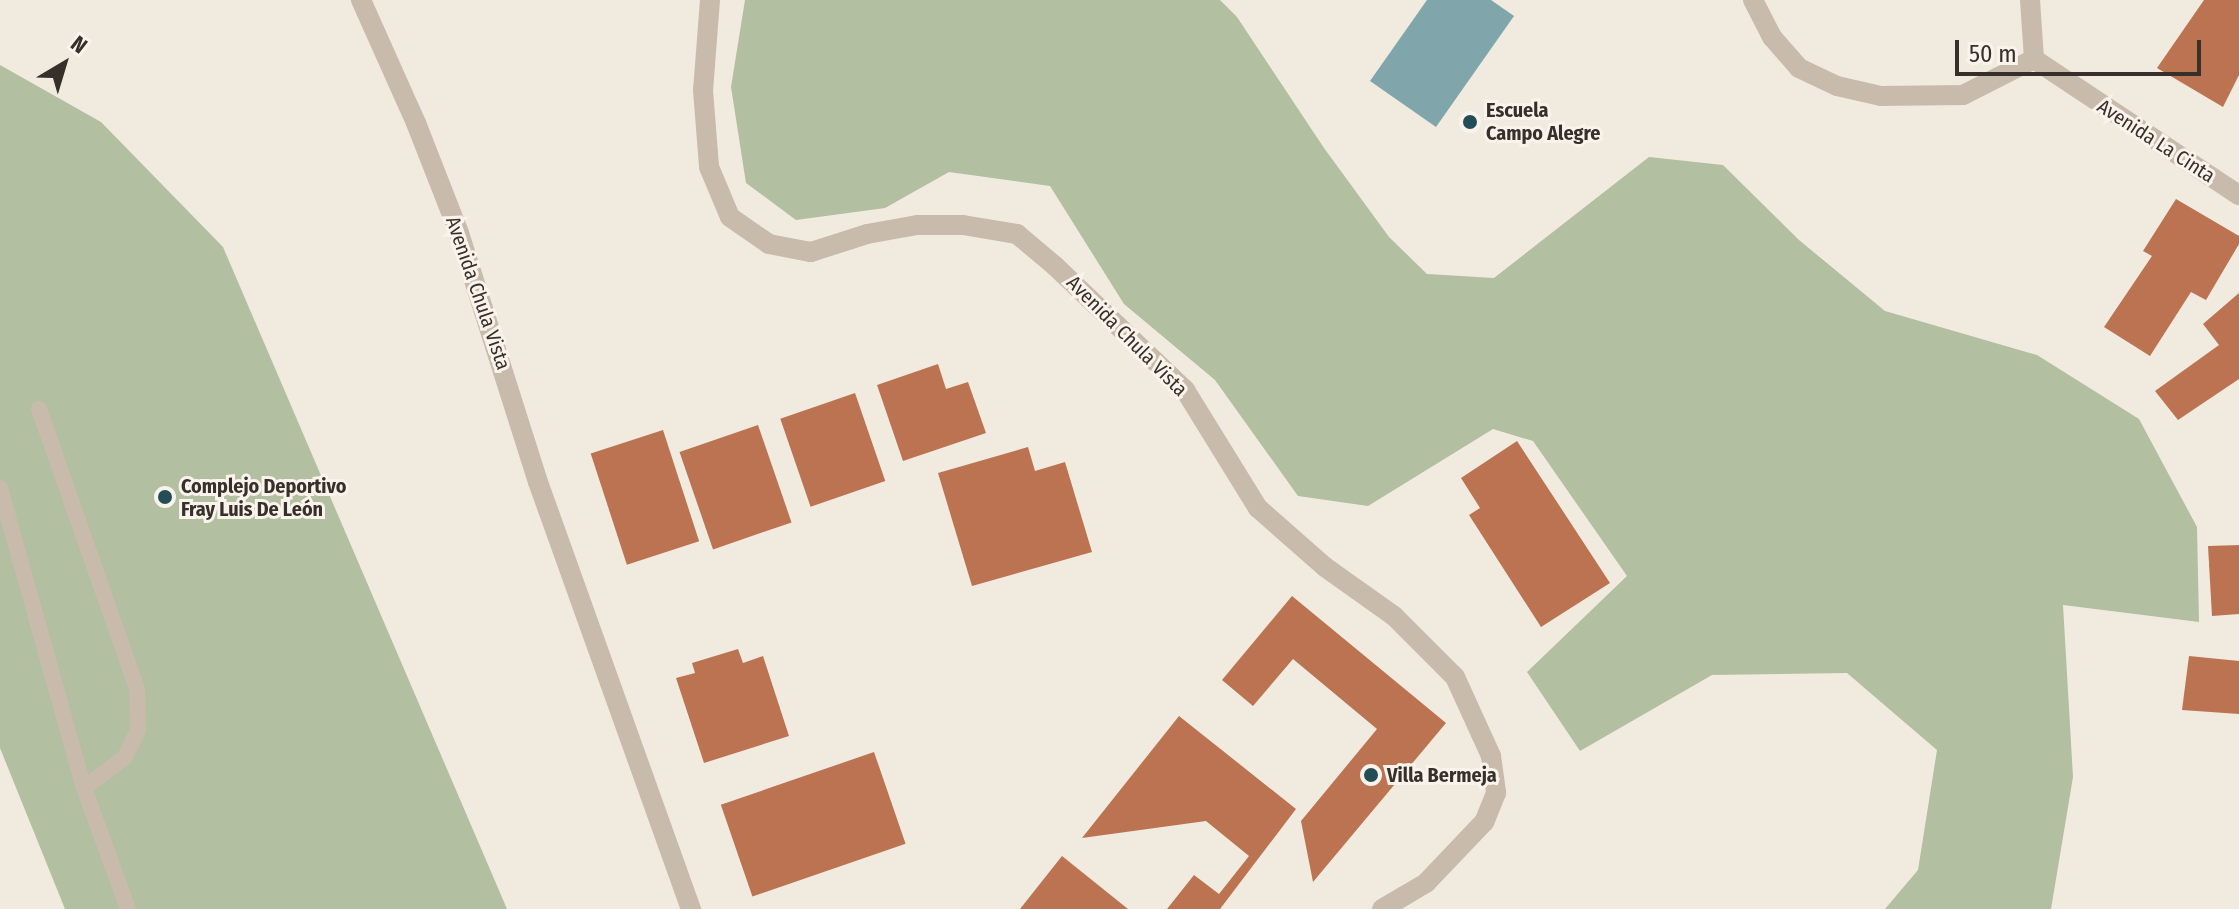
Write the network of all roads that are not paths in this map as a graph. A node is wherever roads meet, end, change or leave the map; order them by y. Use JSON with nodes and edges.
{"nodes":[{"id":1,"x":361,"y":0,"type":"edge"},
{"id":2,"x":710,"y":0,"type":"edge"},
{"id":3,"x":1753,"y":0,"type":"edge"},
{"id":4,"x":2030,"y":0,"type":"edge"},
{"id":5,"x":2034,"y":59,"type":"junction"},
{"id":6,"x":2239,"y":195,"type":"edge"},
{"id":7,"x":39,"y":409,"type":"dead end"},
{"id":8,"x":0,"y":488,"type":"edge"},
{"id":9,"x":84,"y":788,"type":"junction"},
{"id":10,"x":128,"y":909,"type":"edge"},
{"id":11,"x":691,"y":909,"type":"edge"},
{"id":12,"x":1382,"y":909,"type":"edge"}],
"edges":[{"from":1,"to":11,"type":"street","name":"Avenida Chula Vista"},
{"from":2,"to":12,"type":"street","name":"Avenida Chula Vista"},
{"from":3,"to":5,"type":"street"},
{"from":4,"to":5,"type":"street"},
{"from":5,"to":6,"type":"street","name":"Avenida La Cinta"},
{"from":7,"to":9,"type":"lane"},
{"from":8,"to":9,"type":"lane"},
{"from":9,"to":10,"type":"lane"}]}
